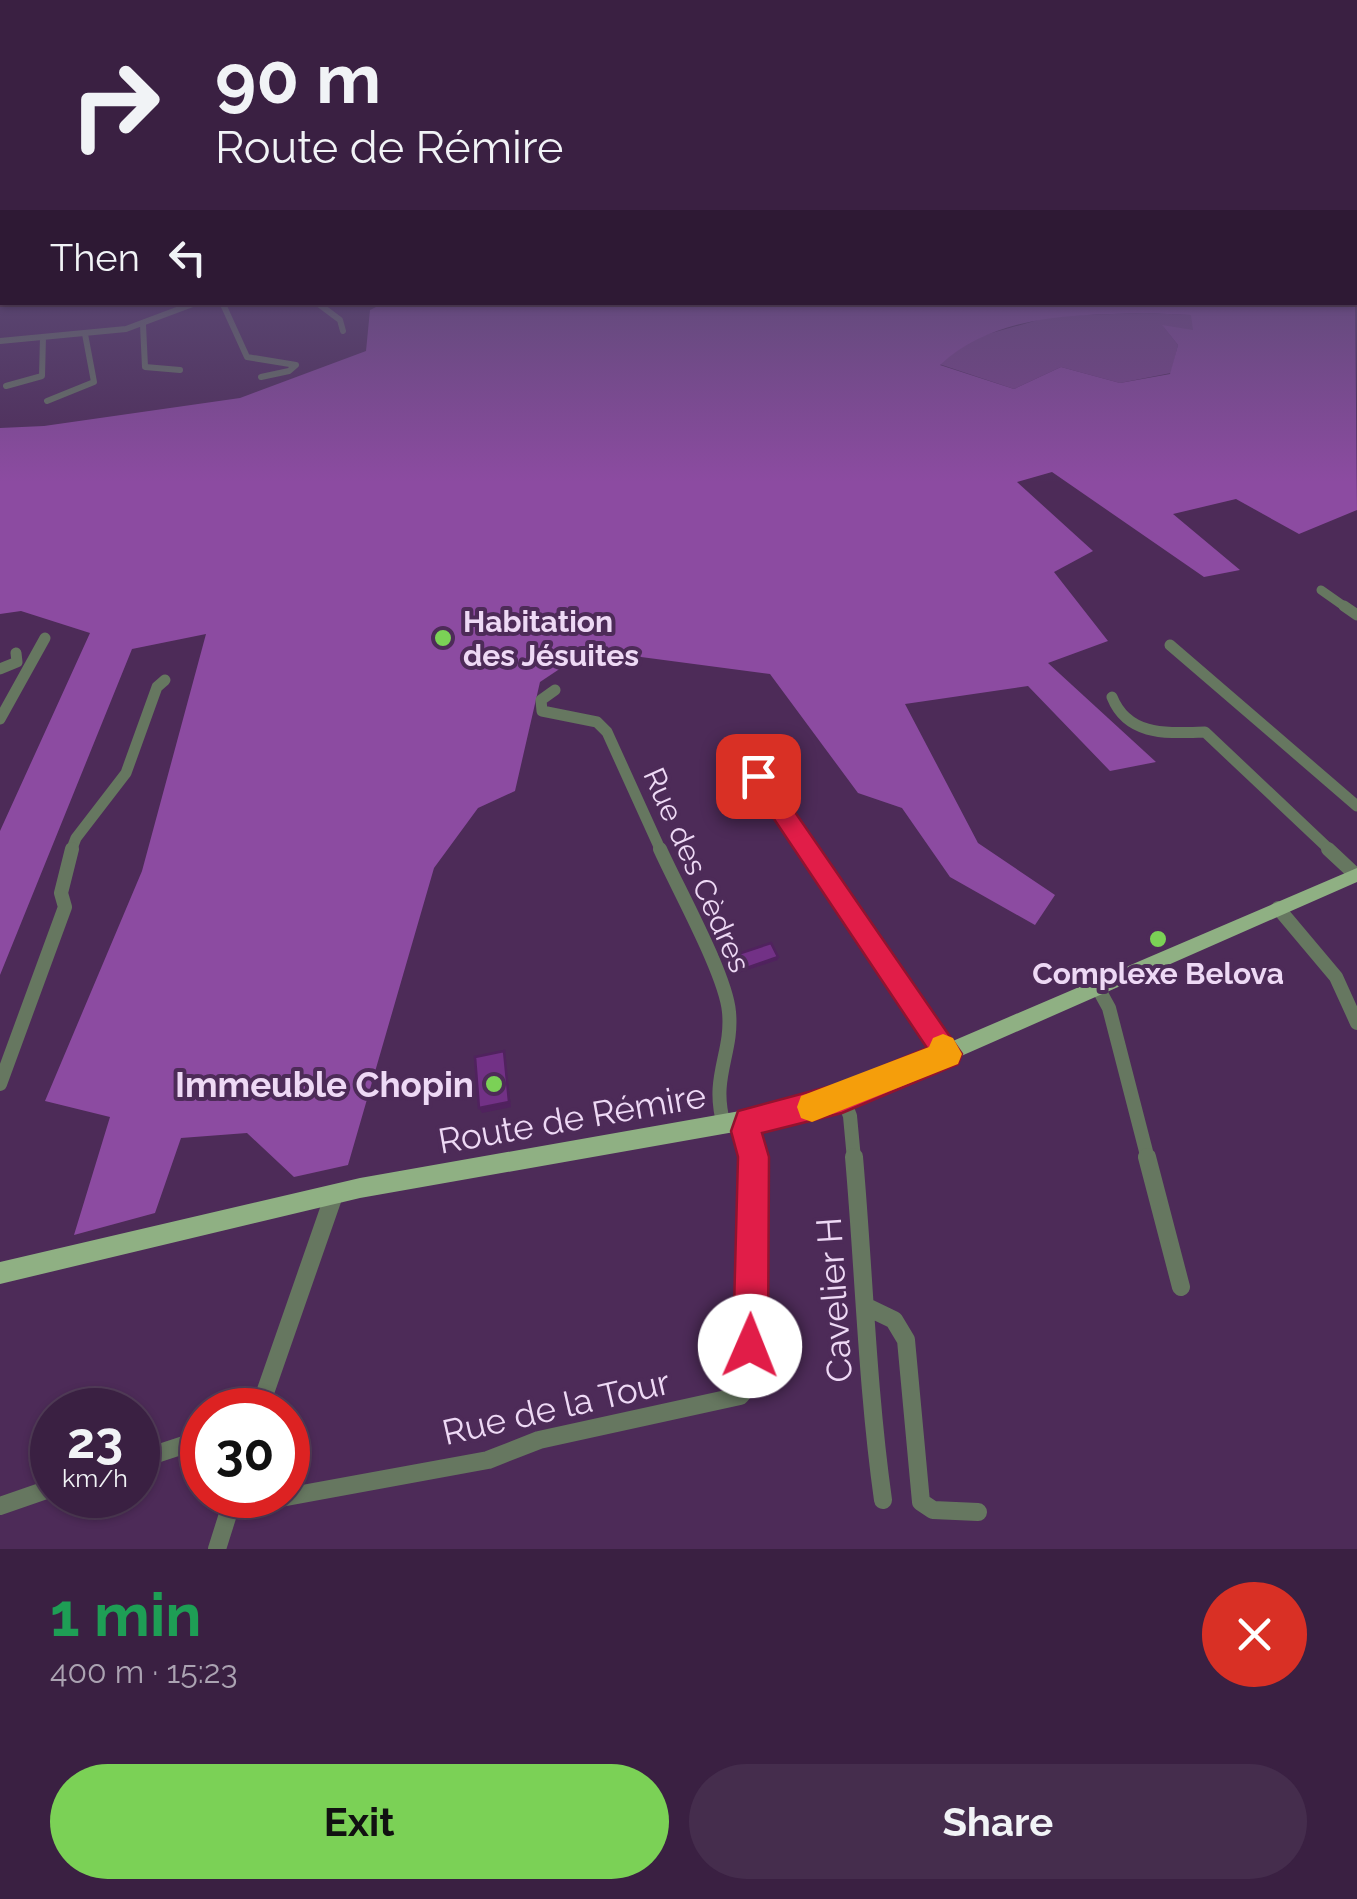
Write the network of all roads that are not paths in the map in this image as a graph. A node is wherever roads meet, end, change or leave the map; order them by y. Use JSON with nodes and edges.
{"nodes":[{"id":1,"x":38,"y":337,"type":"edge"},
{"id":2,"x":42,"y":337,"type":"edge"},
{"id":3,"x":86,"y":337,"type":"edge"},
{"id":4,"x":143,"y":337,"type":"edge"},
{"id":5,"x":239,"y":337,"type":"edge"},
{"id":6,"x":0,"y":340,"type":"edge"},
{"id":7,"x":180,"y":370,"type":"dead end"},
{"id":8,"x":261,"y":378,"type":"dead end"},
{"id":9,"x":6,"y":386,"type":"dead end"},
{"id":10,"x":47,"y":400,"type":"dead end"},
{"id":11,"x":1321,"y":590,"type":"dead end"},
{"id":12,"x":1357,"y":616,"type":"edge"},
{"id":13,"x":45,"y":638,"type":"dead end"},
{"id":14,"x":1170,"y":644,"type":"dead end"},
{"id":15,"x":16,"y":653,"type":"dead end"},
{"id":16,"x":0,"y":669,"type":"edge"},
{"id":17,"x":165,"y":680,"type":"dead end"},
{"id":18,"x":554,"y":690,"type":"dead end"},
{"id":19,"x":1112,"y":697,"type":"dead end"},
{"id":20,"x":0,"y":718,"type":"edge"},
{"id":21,"x":748,"y":756,"type":"dead end"},
{"id":22,"x":1357,"y":806,"type":"edge"},
{"id":23,"x":1356,"y":875,"type":"edge"},
{"id":24,"x":1278,"y":908,"type":"junction"},
{"id":25,"x":1098,"y":988,"type":"junction"},
{"id":26,"x":1357,"y":1024,"type":"edge"},
{"id":27,"x":948,"y":1054,"type":"junction"},
{"id":28,"x":0,"y":1084,"type":"edge"},
{"id":29,"x":842,"y":1098,"type":"junction"},
{"id":30,"x":749,"y":1122,"type":"junction"},
{"id":31,"x":724,"y":1125,"type":"junction"},
{"id":32,"x":334,"y":1194,"type":"junction"},
{"id":33,"x":0,"y":1273,"type":"edge"},
{"id":34,"x":1181,"y":1287,"type":"dead end"},
{"id":35,"x":867,"y":1308,"type":"junction"},
{"id":36,"x":267,"y":1388,"type":"edge"},
{"id":37,"x":310,"y":1489,"type":"edge"},
{"id":38,"x":30,"y":1496,"type":"edge"},
{"id":39,"x":884,"y":1500,"type":"dead end"},
{"id":40,"x":0,"y":1506,"type":"edge"},
{"id":41,"x":978,"y":1512,"type":"dead end"},
{"id":42,"x":228,"y":1518,"type":"edge"},
{"id":43,"x":218,"y":1549,"type":"edge"}],
"edges":[{"from":1,"to":6,"type":"street"},
{"from":2,"to":9,"type":"street"},
{"from":3,"to":10,"type":"street"},
{"from":4,"to":7,"type":"street"},
{"from":5,"to":8,"type":"street"},
{"from":11,"to":12,"type":"street"},
{"from":13,"to":20,"type":"street"},
{"from":14,"to":22,"type":"street"},
{"from":15,"to":16,"type":"street"},
{"from":17,"to":28,"type":"street"},
{"from":18,"to":31,"type":"street","name":"Rue des Cèdres"},
{"from":19,"to":23,"type":"street"},
{"from":21,"to":27,"type":"street"},
{"from":23,"to":24,"type":"main road","name":"Route de Rémire"},
{"from":24,"to":25,"type":"main road","name":"Route de Rémire"},
{"from":24,"to":26,"type":"street"},
{"from":25,"to":27,"type":"main road","name":"Route de Rémire"},
{"from":25,"to":34,"type":"street"},
{"from":27,"to":29,"type":"main road","name":"Route de Rémire"},
{"from":29,"to":30,"type":"main road","name":"Route de Rémire"},
{"from":29,"to":35,"type":"street","name":"Cavelier H"},
{"from":30,"to":31,"type":"main road","name":"Route de Rémire"},
{"from":30,"to":37,"type":"street","name":"Rue de la Tour"},
{"from":31,"to":32,"type":"main road","name":"Route de Rémire"},
{"from":32,"to":33,"type":"main road","name":"Route de Rémire"},
{"from":32,"to":36,"type":"street"},
{"from":35,"to":39,"type":"street","name":"Cavelier H"},
{"from":35,"to":41,"type":"street"},
{"from":38,"to":40,"type":"street"},
{"from":42,"to":43,"type":"street"}]}
